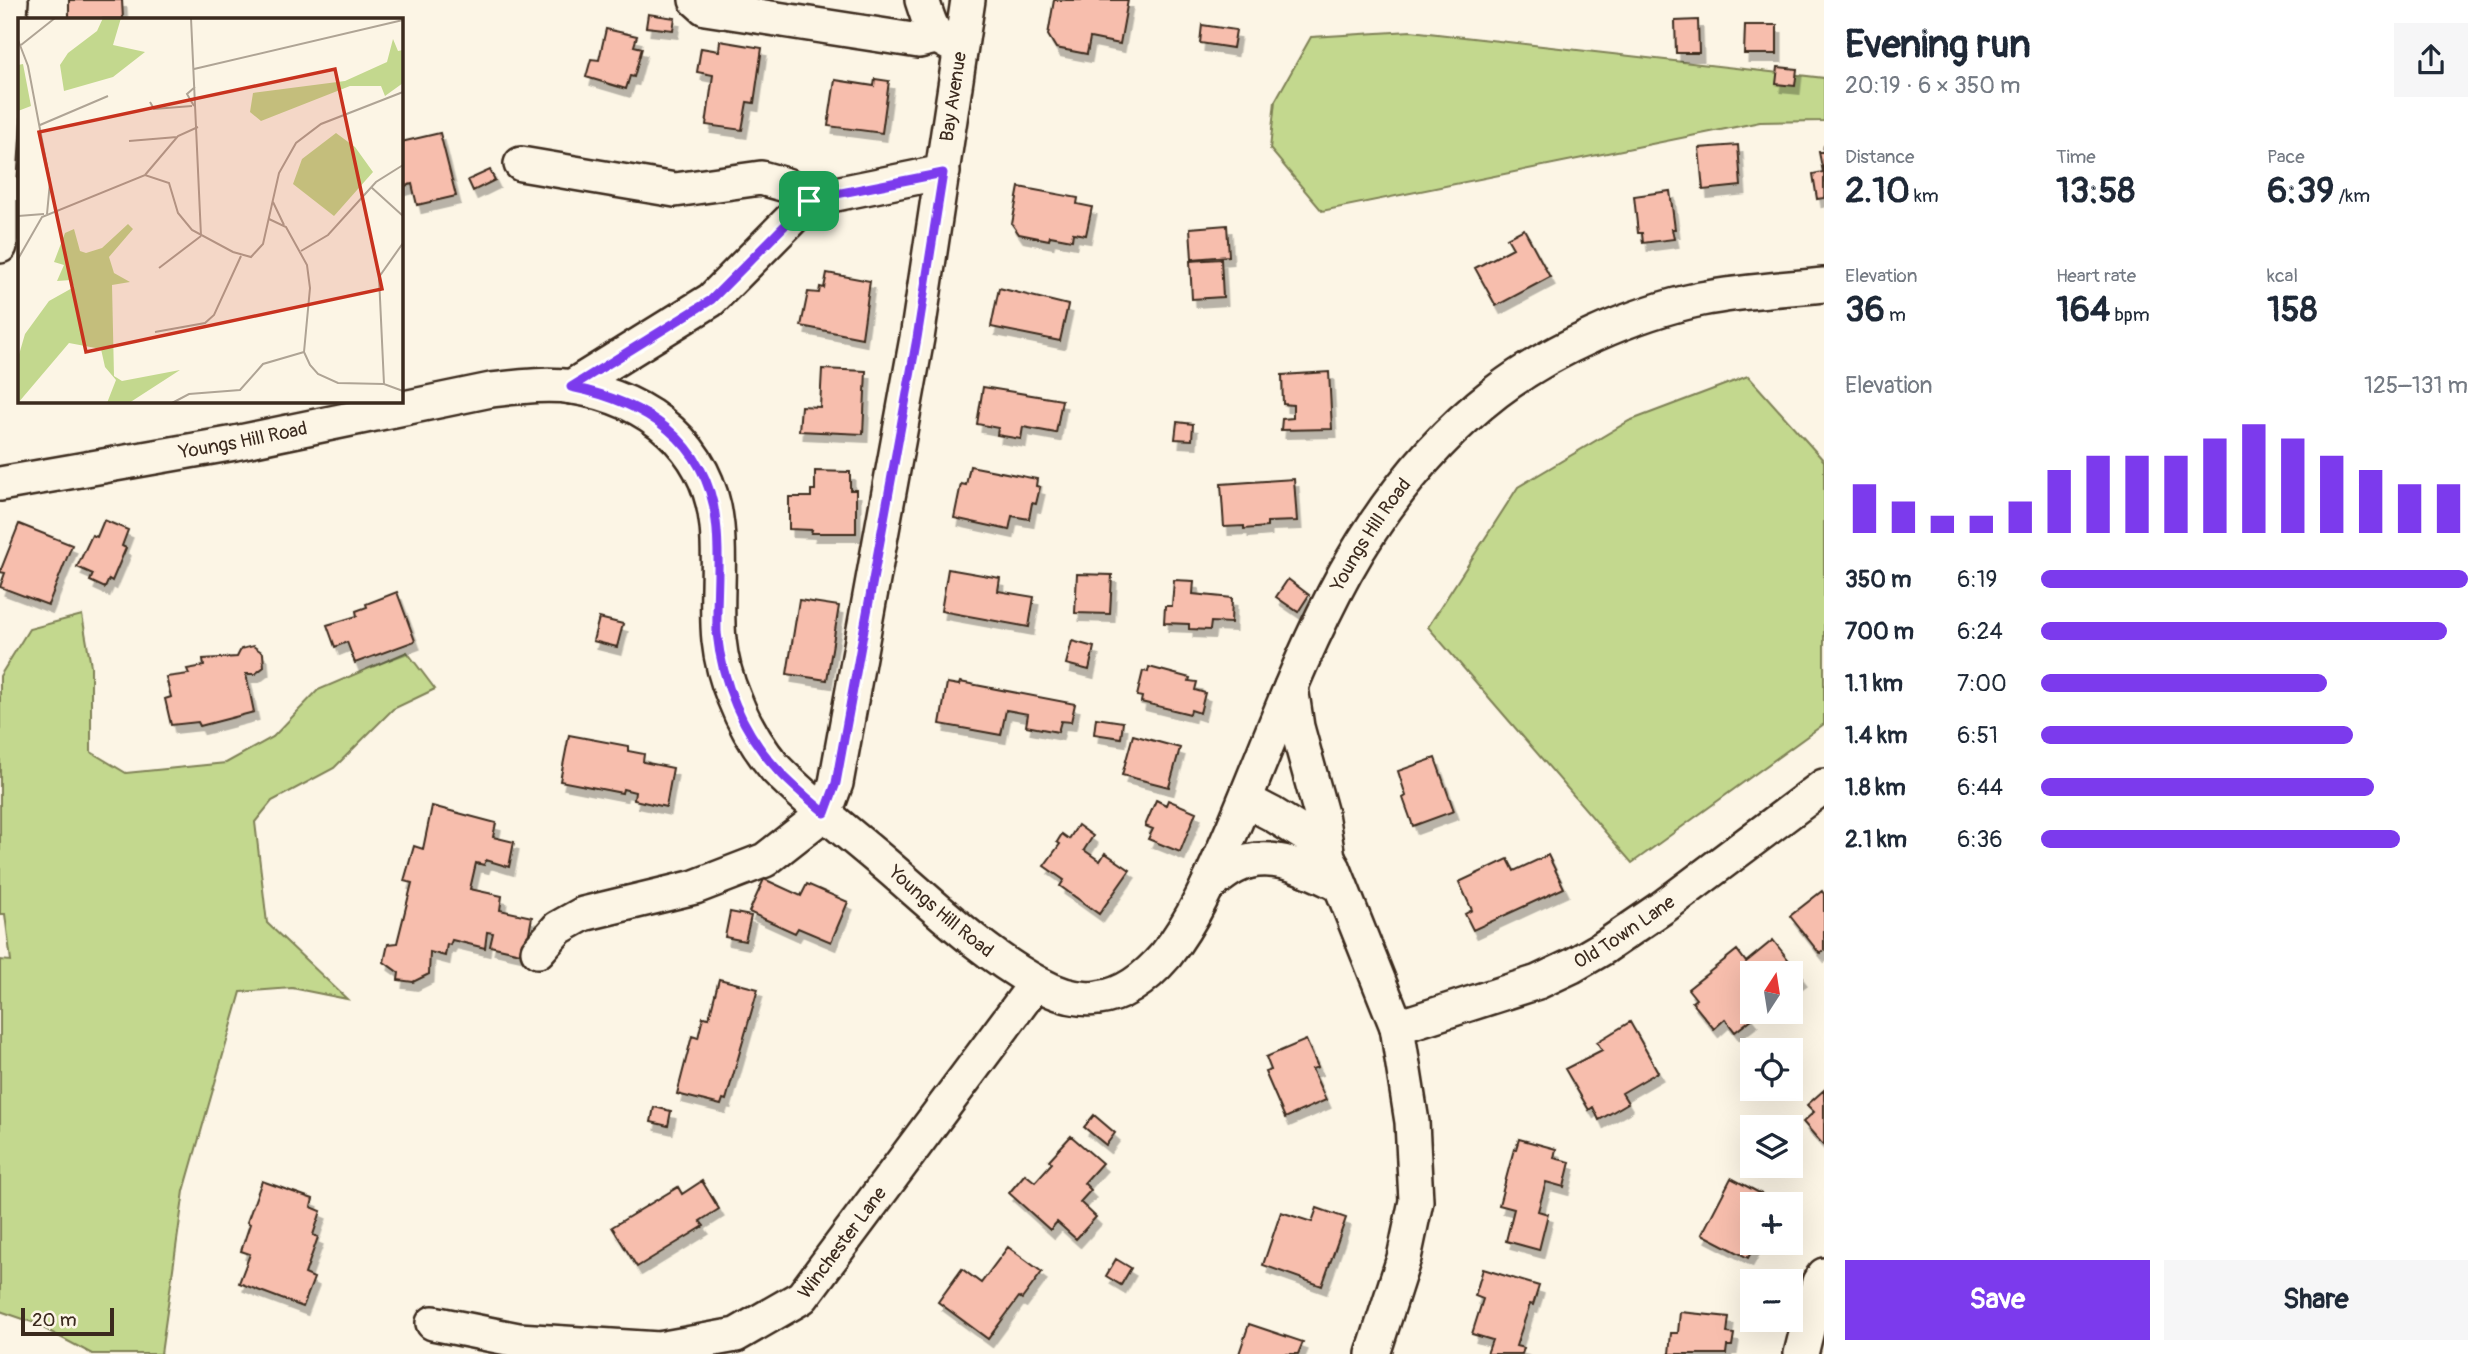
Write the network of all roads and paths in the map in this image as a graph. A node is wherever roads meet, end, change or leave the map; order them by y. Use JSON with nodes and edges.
{"nodes":[{"id":1,"x":11,"y":0,"type":"edge"},
{"id":2,"x":696,"y":0,"type":"edge"},
{"id":3,"x":922,"y":0,"type":"edge"},
{"id":4,"x":968,"y":0,"type":"edge"},
{"id":5,"x":949,"y":42,"type":"junction"},
{"id":6,"x":522,"y":164,"type":"dead end"},
{"id":7,"x":943,"y":173,"type":"junction"},
{"id":8,"x":810,"y":200,"type":"junction"},
{"id":9,"x":0,"y":246,"type":"edge"},
{"id":10,"x":1824,"y":285,"type":"edge"},
{"id":11,"x":571,"y":387,"type":"junction"},
{"id":12,"x":0,"y":484,"type":"edge"},
{"id":13,"x":1291,"y":688,"type":"junction"},
{"id":14,"x":1824,"y":786,"type":"edge"},
{"id":15,"x":1245,"y":800,"type":"junction"},
{"id":16,"x":825,"y":813,"type":"junction"},
{"id":17,"x":1334,"y":871,"type":"junction"},
{"id":18,"x":1208,"y":887,"type":"junction"},
{"id":19,"x":538,"y":951,"type":"dead end"},
{"id":20,"x":1037,"y":983,"type":"junction"},
{"id":21,"x":1397,"y":1027,"type":"junction"},
{"id":22,"x":1824,"y":1275,"type":"edge"},
{"id":23,"x":433,"y":1323,"type":"dead end"},
{"id":24,"x":1373,"y":1354,"type":"edge"},
{"id":25,"x":1801,"y":1354,"type":"edge"}],
"edges":[{"from":1,"to":9,"type":"street"},
{"from":2,"to":5,"type":"street"},
{"from":3,"to":5,"type":"street"},
{"from":4,"to":5,"type":"street","name":"Bay Avenue"},
{"from":5,"to":7,"type":"street","name":"Bay Avenue"},
{"from":6,"to":8,"type":"street"},
{"from":7,"to":8,"type":"street"},
{"from":7,"to":16,"type":"street","name":"Bay Avenue"},
{"from":8,"to":11,"type":"street"},
{"from":10,"to":13,"type":"street","name":"Youngs Hill Road"},
{"from":11,"to":12,"type":"street","name":"Youngs Hill Road"},
{"from":11,"to":16,"type":"street","name":"Youngs Hill Road"},
{"from":13,"to":15,"type":"street","name":"Youngs Hill Road"},
{"from":13,"to":17,"type":"street"},
{"from":14,"to":21,"type":"street","name":"Old Town Lane"},
{"from":15,"to":17,"type":"street"},
{"from":15,"to":18,"type":"street","name":"Youngs Hill Road"},
{"from":16,"to":19,"type":"street"},
{"from":16,"to":20,"type":"street","name":"Youngs Hill Road"},
{"from":17,"to":18,"type":"street"},
{"from":17,"to":21,"type":"street"},
{"from":18,"to":20,"type":"street","name":"Youngs Hill Road"},
{"from":20,"to":23,"type":"street","name":"Winchester Lane"},
{"from":21,"to":24,"type":"street"},
{"from":22,"to":25,"type":"street"}]}
